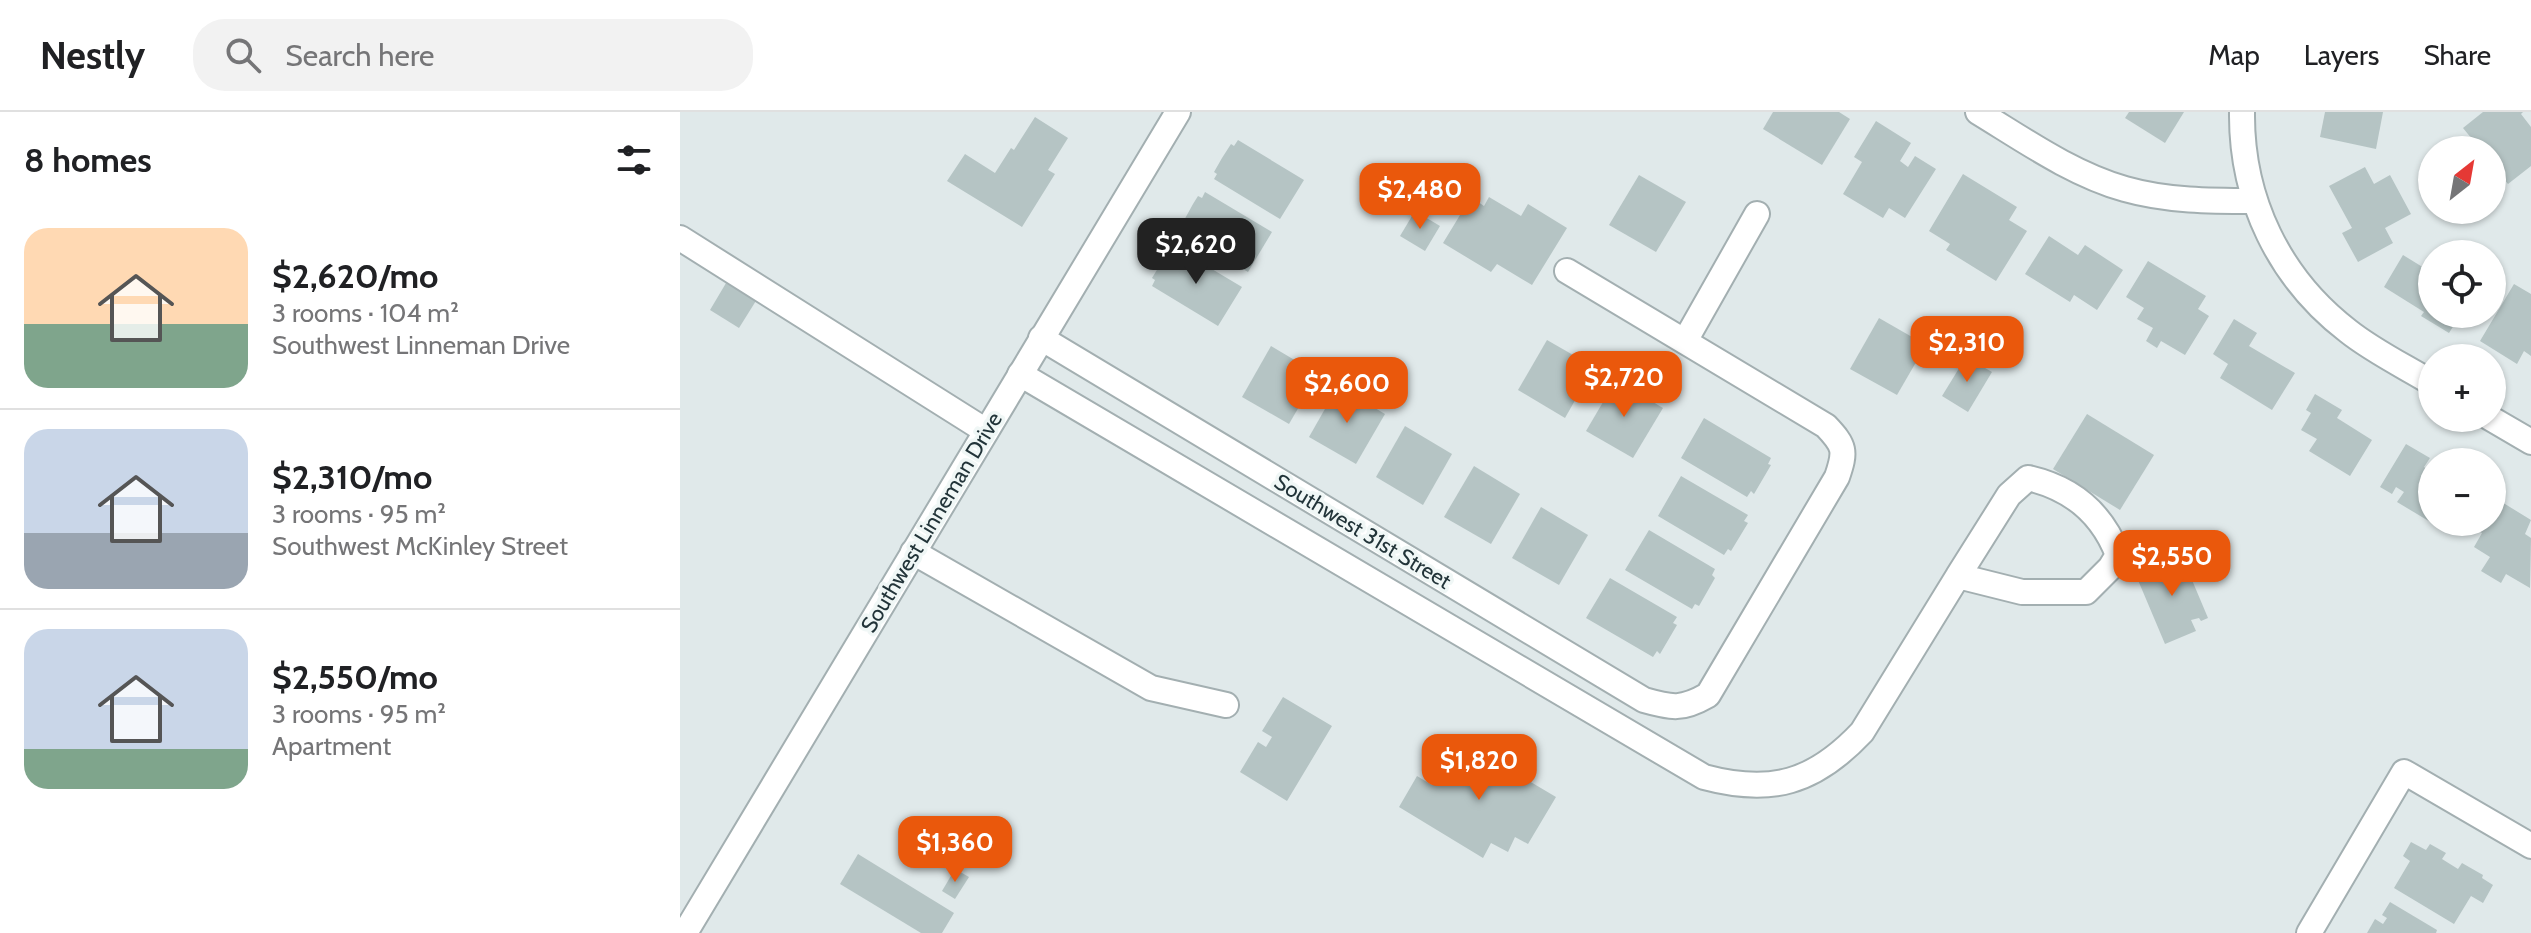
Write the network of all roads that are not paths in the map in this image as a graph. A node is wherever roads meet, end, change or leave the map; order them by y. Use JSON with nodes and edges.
{"nodes":[{"id":1,"x":1178,"y":112,"type":"edge"},
{"id":2,"x":1978,"y":112,"type":"edge"},
{"id":3,"x":2242,"y":112,"type":"edge"},
{"id":4,"x":2254,"y":201,"type":"junction"},
{"id":5,"x":1757,"y":214,"type":"dead end"},
{"id":6,"x":680,"y":238,"type":"edge"},
{"id":7,"x":1567,"y":271,"type":"dead end"},
{"id":8,"x":1041,"y":338,"type":"junction"},
{"id":9,"x":1685,"y":341,"type":"junction"},
{"id":10,"x":1020,"y":374,"type":"junction"},
{"id":11,"x":2418,"y":374,"type":"edge"},
{"id":12,"x":2506,"y":427,"type":"edge"},
{"id":13,"x":986,"y":431,"type":"junction"},
{"id":14,"x":2531,"y":442,"type":"edge"},
{"id":15,"x":913,"y":552,"type":"junction"},
{"id":16,"x":1958,"y":576,"type":"junction"},
{"id":17,"x":1226,"y":705,"type":"dead end"},
{"id":18,"x":2531,"y":846,"type":"edge"},
{"id":19,"x":685,"y":933,"type":"edge"},
{"id":20,"x":2309,"y":933,"type":"edge"}],
"edges":[{"from":1,"to":8,"type":"street","name":"Southwest Linneman Drive"},
{"from":2,"to":4,"type":"street"},
{"from":3,"to":4,"type":"street"},
{"from":4,"to":11,"type":"street"},
{"from":5,"to":9,"type":"street"},
{"from":6,"to":13,"type":"street"},
{"from":7,"to":9,"type":"street"},
{"from":8,"to":9,"type":"street","name":"Southwest 31st Street"},
{"from":8,"to":10,"type":"street","name":"Southwest Linneman Drive"},
{"from":10,"to":13,"type":"street","name":"Southwest Linneman Drive"},
{"from":10,"to":16,"type":"street"},
{"from":12,"to":14,"type":"street"},
{"from":13,"to":15,"type":"street","name":"Southwest Linneman Drive"},
{"from":15,"to":17,"type":"street"},
{"from":15,"to":19,"type":"street","name":"Southwest Linneman Drive"},
{"from":16,"to":16,"type":"street"},
{"from":18,"to":20,"type":"street"}]}
